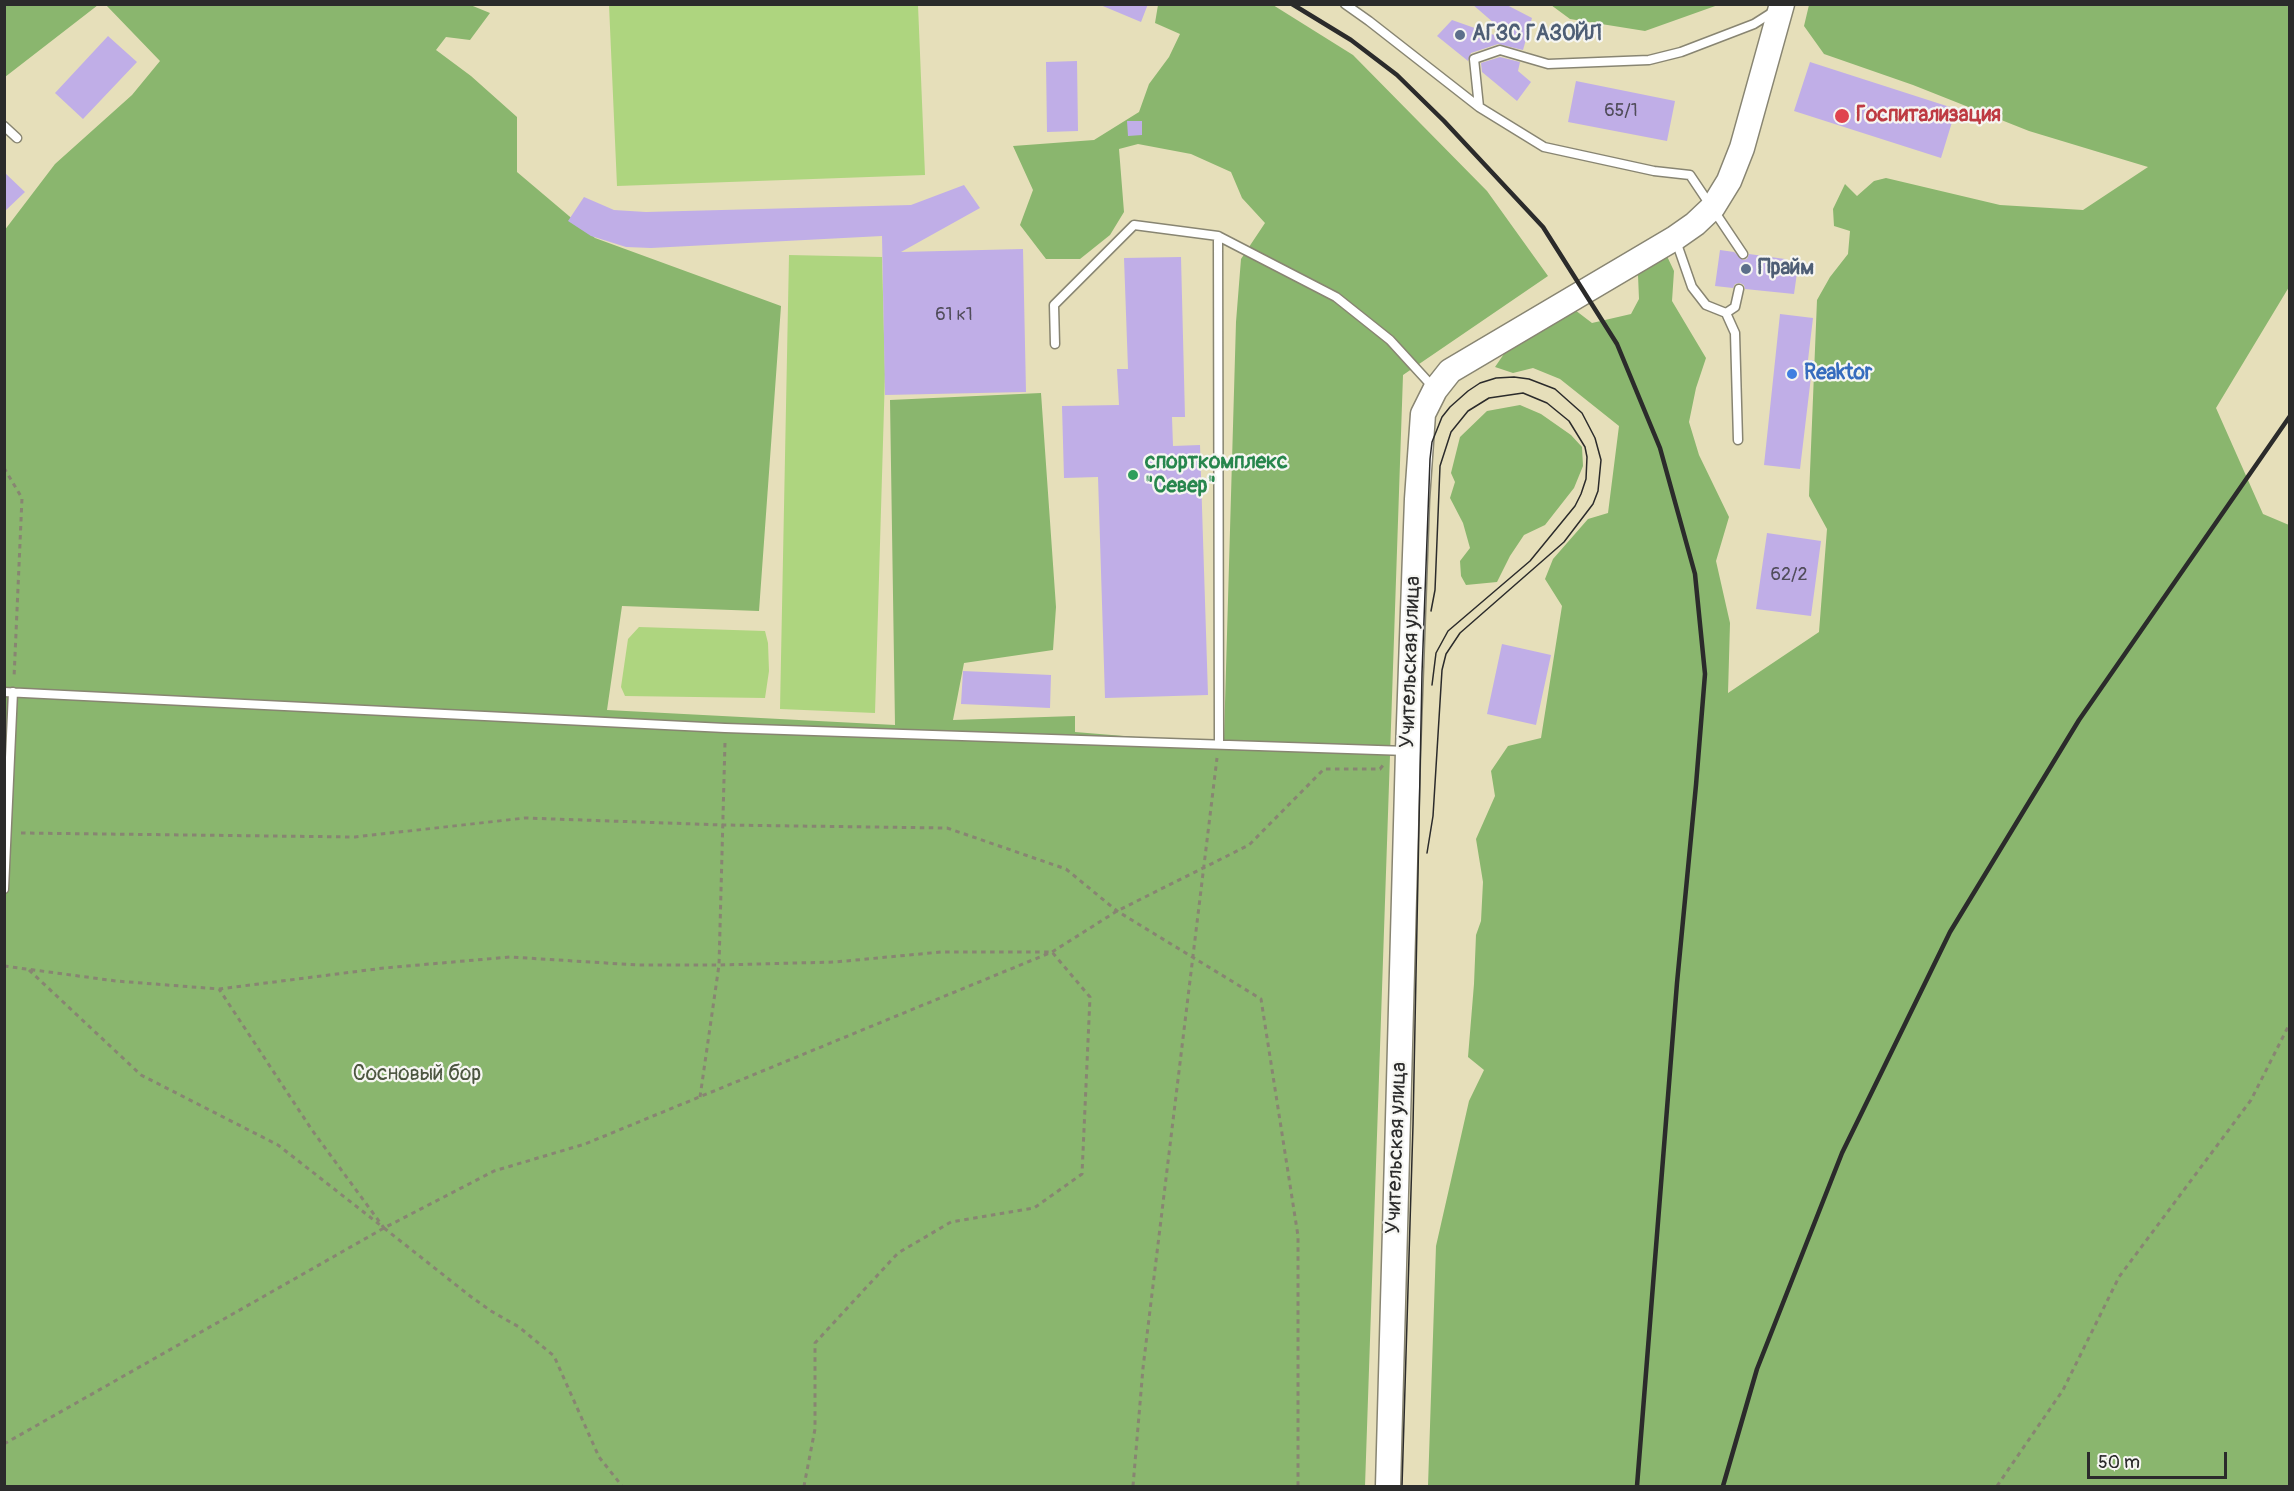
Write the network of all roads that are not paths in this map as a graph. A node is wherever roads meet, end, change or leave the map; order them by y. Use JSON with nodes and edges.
{"nodes":[{"id":1,"x":1345,"y":4,"type":"edge"},
{"id":2,"x":1781,"y":5,"type":"edge"},
{"id":3,"x":1479,"y":107,"type":"junction"},
{"id":4,"x":4,"y":126,"type":"edge"},
{"id":5,"x":17,"y":138,"type":"dead end"},
{"id":6,"x":1713,"y":207,"type":"junction"},
{"id":7,"x":1218,"y":236,"type":"junction"},
{"id":8,"x":1675,"y":238,"type":"junction"},
{"id":9,"x":1743,"y":254,"type":"dead end"},
{"id":10,"x":1739,"y":289,"type":"dead end"},
{"id":11,"x":1726,"y":313,"type":"junction"},
{"id":12,"x":1055,"y":344,"type":"dead end"},
{"id":13,"x":1435,"y":390,"type":"junction"},
{"id":14,"x":1738,"y":440,"type":"dead end"},
{"id":15,"x":9,"y":692,"type":"edge"},
{"id":16,"x":1219,"y":743,"type":"junction"},
{"id":17,"x":1401,"y":751,"type":"junction"},
{"id":18,"x":4,"y":889,"type":"edge"},
{"id":19,"x":1388,"y":1486,"type":"edge"}],
"edges":[{"from":1,"to":3,"type":"lane"},
{"from":2,"to":3,"type":"lane"},
{"from":2,"to":6,"type":"main road","name":"Учительская улица"},
{"from":3,"to":6,"type":"lane"},
{"from":4,"to":5,"type":"lane"},
{"from":6,"to":8,"type":"main road","name":"Учительская улица"},
{"from":6,"to":9,"type":"lane"},
{"from":7,"to":12,"type":"lane"},
{"from":7,"to":13,"type":"lane"},
{"from":7,"to":16,"type":"lane"},
{"from":8,"to":11,"type":"lane"},
{"from":8,"to":13,"type":"main road","name":"Учительская улица"},
{"from":10,"to":11,"type":"lane"},
{"from":11,"to":14,"type":"lane"},
{"from":13,"to":17,"type":"main road","name":"Учительская улица"},
{"from":15,"to":16,"type":"lane"},
{"from":15,"to":18,"type":"lane"},
{"from":16,"to":17,"type":"lane"},
{"from":17,"to":19,"type":"main road","name":"Учительская улица"}]}
